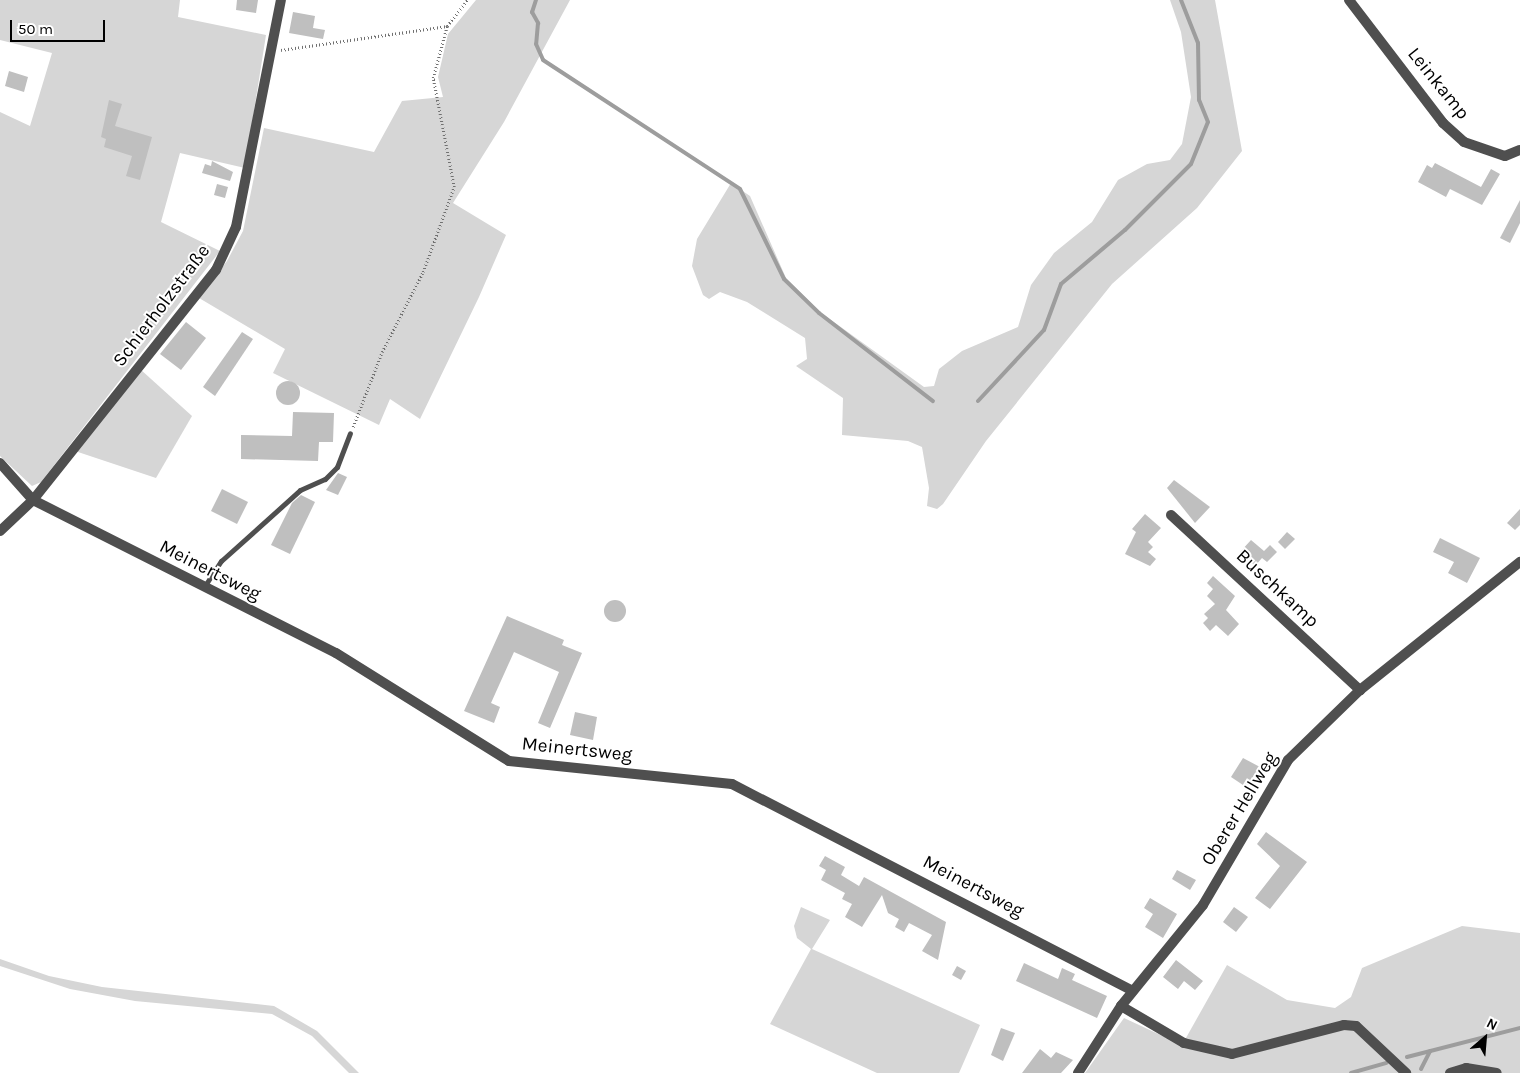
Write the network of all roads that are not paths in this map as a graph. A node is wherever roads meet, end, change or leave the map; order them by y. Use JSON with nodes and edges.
{"nodes":[{"id":1,"x":281,"y":0,"type":"edge"},
{"id":2,"x":1349,"y":0,"type":"edge"},
{"id":3,"x":1520,"y":150,"type":"edge"},
{"id":4,"x":350,"y":433,"type":"road end"},
{"id":5,"x":0,"y":463,"type":"edge"},
{"id":6,"x":33,"y":500,"type":"junction"},
{"id":7,"x":1170,"y":515,"type":"dead end"},
{"id":8,"x":0,"y":532,"type":"edge"},
{"id":9,"x":1520,"y":562,"type":"edge"},
{"id":10,"x":204,"y":588,"type":"junction"},
{"id":11,"x":1360,"y":690,"type":"junction"},
{"id":12,"x":1133,"y":990,"type":"junction"},
{"id":13,"x":1121,"y":1006,"type":"junction"},
{"id":14,"x":1078,"y":1073,"type":"edge"},
{"id":15,"x":1406,"y":1073,"type":"edge"},
{"id":16,"x":1450,"y":1073,"type":"edge"},
{"id":17,"x":1497,"y":1073,"type":"edge"}],
"edges":[{"from":1,"to":6,"type":"street","name":"Schierholzstraße"},
{"from":2,"to":3,"type":"street","name":"Leinkamp"},
{"from":4,"to":10,"type":"lane"},
{"from":5,"to":6,"type":"street"},
{"from":6,"to":8,"type":"street","name":"Schierholzstraße"},
{"from":6,"to":10,"type":"street","name":"Meinertsweg"},
{"from":7,"to":11,"type":"street","name":"Buschkamp"},
{"from":9,"to":11,"type":"street","name":"Oberer Hellweg"},
{"from":10,"to":12,"type":"street","name":"Meinertsweg"},
{"from":11,"to":12,"type":"street","name":"Oberer Hellweg"},
{"from":12,"to":13,"type":"street","name":"Oberer Hellweg"},
{"from":13,"to":14,"type":"street","name":"Oberer Hellweg"},
{"from":13,"to":15,"type":"street"},
{"from":16,"to":17,"type":"street"}]}
